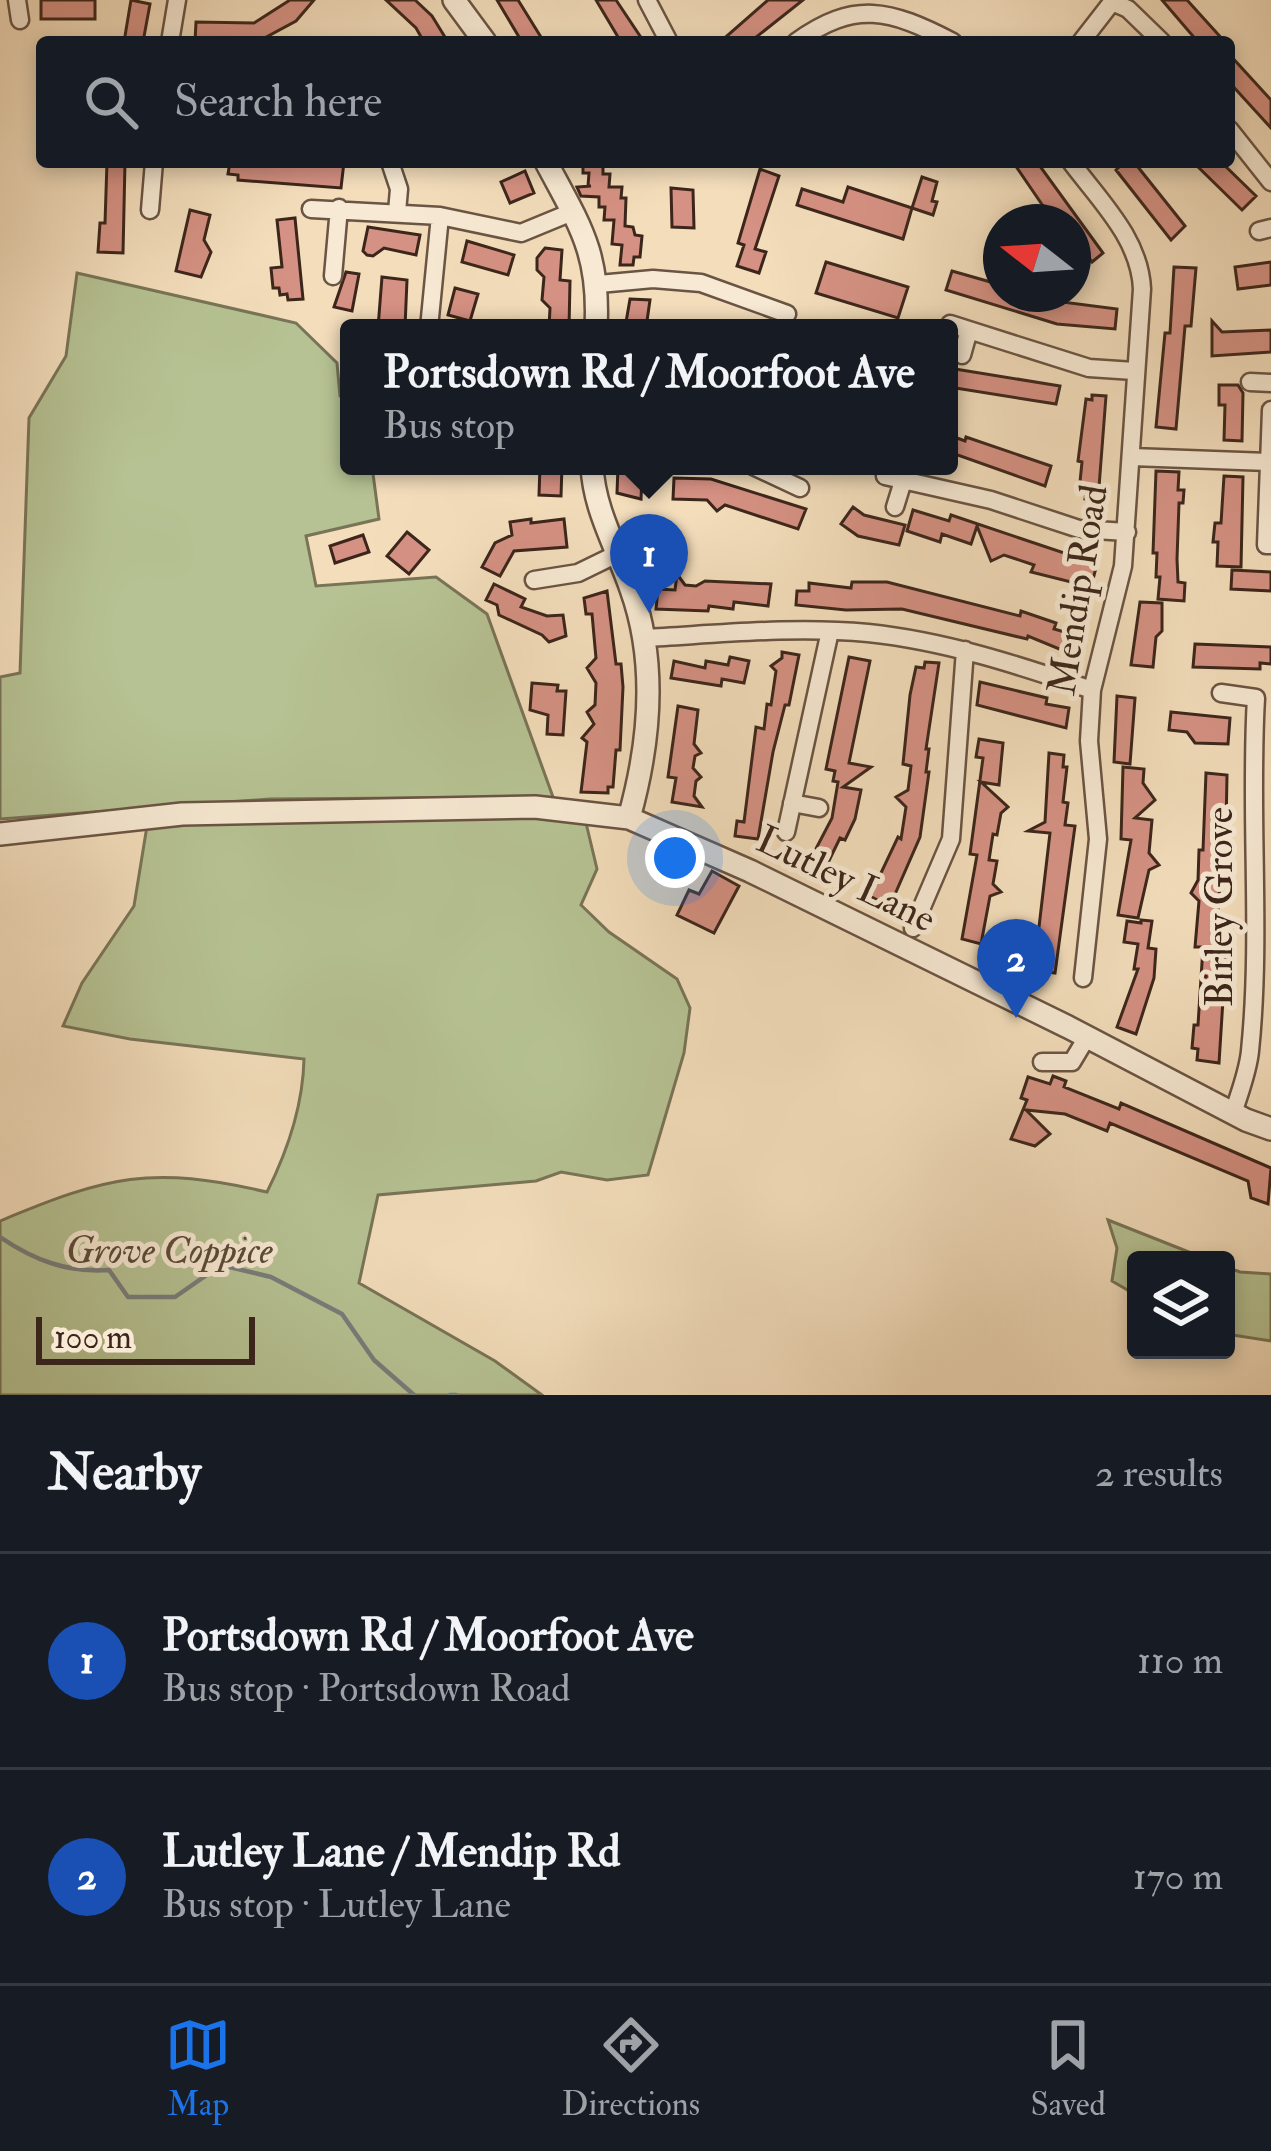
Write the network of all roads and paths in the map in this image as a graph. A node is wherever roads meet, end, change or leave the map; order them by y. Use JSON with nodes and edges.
{"nodes":[{"id":1,"x":17,"y":0,"type":"edge"},
{"id":2,"x":178,"y":0,"type":"edge"},
{"id":3,"x":454,"y":0,"type":"edge"},
{"id":4,"x":647,"y":0,"type":"edge"},
{"id":5,"x":1112,"y":1,"type":"edge"},
{"id":6,"x":906,"y":8,"type":"edge"},
{"id":7,"x":20,"y":20,"type":"dead end"},
{"id":8,"x":171,"y":36,"type":"edge"},
{"id":9,"x":481,"y":36,"type":"edge"},
{"id":10,"x":666,"y":36,"type":"edge"},
{"id":11,"x":803,"y":36,"type":"edge"},
{"id":12,"x":945,"y":36,"type":"edge"},
{"id":13,"x":1086,"y":36,"type":"edge"},
{"id":14,"x":1156,"y":36,"type":"edge"},
{"id":15,"x":1235,"y":137,"type":"edge"},
{"id":16,"x":154,"y":168,"type":"edge"},
{"id":17,"x":393,"y":168,"type":"edge"},
{"id":18,"x":549,"y":168,"type":"edge"},
{"id":19,"x":1075,"y":168,"type":"edge"},
{"id":20,"x":1271,"y":182,"type":"edge"},
{"id":21,"x":339,"y":208,"type":"junction"},
{"id":22,"x":311,"y":209,"type":"dead end"},
{"id":23,"x":150,"y":210,"type":"dead end"},
{"id":24,"x":398,"y":212,"type":"junction"},
{"id":25,"x":572,"y":212,"type":"junction"},
{"id":26,"x":440,"y":216,"type":"junction"},
{"id":27,"x":333,"y":275,"type":"dead end"},
{"id":28,"x":599,"y":284,"type":"junction"},
{"id":29,"x":787,"y":314,"type":"dead end"},
{"id":30,"x":430,"y":319,"type":"edge"},
{"id":31,"x":597,"y":319,"type":"edge"},
{"id":32,"x":958,"y":327,"type":"edge"},
{"id":33,"x":969,"y":330,"type":"junction"},
{"id":34,"x":962,"y":356,"type":"dead end"},
{"id":35,"x":1134,"y":371,"type":"junction"},
{"id":36,"x":1250,"y":382,"type":"dead end"},
{"id":37,"x":1271,"y":383,"type":"edge"},
{"id":38,"x":1271,"y":410,"type":"edge"},
{"id":39,"x":1132,"y":457,"type":"junction"},
{"id":40,"x":1268,"y":462,"type":"edge"},
{"id":41,"x":593,"y":475,"type":"edge"},
{"id":42,"x":780,"y":475,"type":"edge"},
{"id":43,"x":884,"y":476,"type":"dead end"},
{"id":44,"x":903,"y":481,"type":"junction"},
{"id":45,"x":800,"y":488,"type":"dead end"},
{"id":46,"x":896,"y":507,"type":"dead end"},
{"id":47,"x":1127,"y":532,"type":"junction"},
{"id":48,"x":1271,"y":545,"type":"edge"},
{"id":49,"x":617,"y":554,"type":"junction"},
{"id":50,"x":554,"y":577,"type":"junction"},
{"id":51,"x":534,"y":580,"type":"dead end"},
{"id":52,"x":557,"y":598,"type":"dead end"},
{"id":53,"x":830,"y":631,"type":"junction"},
{"id":54,"x":645,"y":638,"type":"junction"},
{"id":55,"x":965,"y":650,"type":"junction"},
{"id":56,"x":1092,"y":690,"type":"junction"},
{"id":57,"x":1221,"y":693,"type":"dead end"},
{"id":58,"x":1264,"y":698,"type":"edge"},
{"id":59,"x":792,"y":803,"type":"junction"},
{"id":60,"x":819,"y":808,"type":"dead end"},
{"id":61,"x":629,"y":818,"type":"junction"},
{"id":62,"x":786,"y":832,"type":"dead end"},
{"id":63,"x":0,"y":834,"type":"edge"},
{"id":64,"x":913,"y":928,"type":"dead end"},
{"id":65,"x":1084,"y":978,"type":"dead end"},
{"id":66,"x":1087,"y":1037,"type":"junction"},
{"id":67,"x":1042,"y":1062,"type":"dead end"},
{"id":68,"x":1234,"y":1114,"type":"junction"},
{"id":69,"x":1271,"y":1129,"type":"edge"}],
"edges":[{"from":1,"to":7,"type":"street"},
{"from":2,"to":8,"type":"street"},
{"from":3,"to":9,"type":"street"},
{"from":4,"to":10,"type":"street"},
{"from":5,"to":13,"type":"street"},
{"from":5,"to":14,"type":"street"},
{"from":6,"to":11,"type":"street"},
{"from":6,"to":12,"type":"street"},
{"from":15,"to":20,"type":"street"},
{"from":16,"to":23,"type":"street"},
{"from":17,"to":24,"type":"street"},
{"from":18,"to":25,"type":"street"},
{"from":19,"to":35,"type":"street","name":"Mendip Road"},
{"from":21,"to":22,"type":"street"},
{"from":21,"to":24,"type":"street"},
{"from":21,"to":27,"type":"street"},
{"from":24,"to":26,"type":"street"},
{"from":25,"to":26,"type":"street"},
{"from":25,"to":28,"type":"street"},
{"from":26,"to":30,"type":"street"},
{"from":28,"to":29,"type":"street"},
{"from":28,"to":31,"type":"street"},
{"from":32,"to":33,"type":"street"},
{"from":33,"to":34,"type":"street"},
{"from":33,"to":35,"type":"street"},
{"from":35,"to":39,"type":"street","name":"Mendip Road"},
{"from":36,"to":37,"type":"street"},
{"from":38,"to":40,"type":"street"},
{"from":39,"to":40,"type":"street"},
{"from":39,"to":47,"type":"street","name":"Mendip Road"},
{"from":40,"to":48,"type":"street"},
{"from":41,"to":49,"type":"street"},
{"from":42,"to":45,"type":"street"},
{"from":43,"to":44,"type":"street"},
{"from":44,"to":46,"type":"street"},
{"from":44,"to":47,"type":"street"},
{"from":47,"to":56,"type":"street","name":"Mendip Road"},
{"from":49,"to":50,"type":"street"},
{"from":49,"to":54,"type":"street"},
{"from":50,"to":51,"type":"street"},
{"from":50,"to":52,"type":"street"},
{"from":53,"to":54,"type":"street"},
{"from":53,"to":55,"type":"street"},
{"from":53,"to":59,"type":"street"},
{"from":54,"to":61,"type":"street"},
{"from":55,"to":56,"type":"street"},
{"from":55,"to":64,"type":"street"},
{"from":56,"to":65,"type":"street","name":"Mendip Road"},
{"from":57,"to":58,"type":"street","name":"Birley Grove"},
{"from":58,"to":68,"type":"street","name":"Birley Grove"},
{"from":59,"to":60,"type":"street"},
{"from":59,"to":62,"type":"street"},
{"from":61,"to":63,"type":"street","name":"Lutley Lane"},
{"from":61,"to":66,"type":"street","name":"Lutley Lane"},
{"from":66,"to":67,"type":"street"},
{"from":66,"to":68,"type":"street","name":"Lutley Lane"},
{"from":68,"to":69,"type":"street","name":"Lutley Lane"}]}
